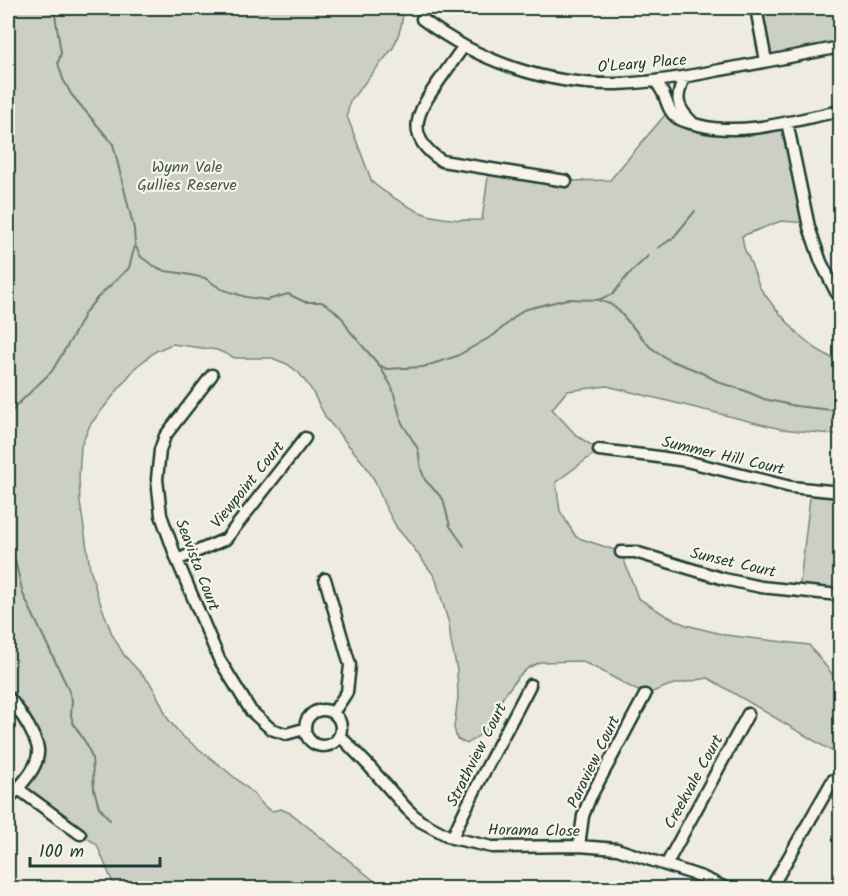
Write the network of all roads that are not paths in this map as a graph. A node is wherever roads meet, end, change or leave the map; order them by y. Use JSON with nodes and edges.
{"nodes":[{"id":1,"x":756,"y":8,"type":"edge"},
{"id":2,"x":422,"y":19,"type":"dead end"},
{"id":3,"x":464,"y":46,"type":"junction"},
{"id":4,"x":840,"y":47,"type":"edge"},
{"id":5,"x":766,"y":61,"type":"junction"},
{"id":6,"x":684,"y":77,"type":"junction"},
{"id":7,"x":656,"y":81,"type":"junction"},
{"id":8,"x":840,"y":111,"type":"edge"},
{"id":9,"x":788,"y":122,"type":"junction"},
{"id":10,"x":694,"y":124,"type":"junction"},
{"id":11,"x":566,"y":181,"type":"dead end"},
{"id":12,"x":840,"y":295,"type":"edge"},
{"id":13,"x":212,"y":375,"type":"dead end"},
{"id":14,"x":305,"y":438,"type":"dead end"},
{"id":15,"x":599,"y":450,"type":"dead end"},
{"id":16,"x":840,"y":492,"type":"edge"},
{"id":17,"x":621,"y":552,"type":"dead end"},
{"id":18,"x":177,"y":560,"type":"junction"},
{"id":19,"x":325,"y":579,"type":"dead end"},
{"id":20,"x":840,"y":595,"type":"edge"},
{"id":21,"x":530,"y":685,"type":"dead end"},
{"id":22,"x":645,"y":695,"type":"dead end"},
{"id":23,"x":8,"y":697,"type":"edge"},
{"id":24,"x":333,"y":713,"type":"junction"},
{"id":25,"x":748,"y":714,"type":"dead end"},
{"id":26,"x":304,"y":729,"type":"junction"},
{"id":27,"x":340,"y":736,"type":"junction"},
{"id":28,"x":834,"y":780,"type":"dead end"},
{"id":29,"x":17,"y":788,"type":"junction"},
{"id":30,"x":8,"y":800,"type":"edge"},
{"id":31,"x":80,"y":834,"type":"dead end"},
{"id":32,"x":452,"y":838,"type":"junction"},
{"id":33,"x":579,"y":846,"type":"junction"},
{"id":34,"x":666,"y":865,"type":"junction"},
{"id":35,"x":726,"y":888,"type":"edge"},
{"id":36,"x":771,"y":888,"type":"edge"}],
"edges":[{"from":1,"to":5,"type":"street"},
{"from":2,"to":3,"type":"street","name":"O'Leary Place"},
{"from":3,"to":7,"type":"street","name":"O'Leary Place"},
{"from":3,"to":11,"type":"street"},
{"from":4,"to":5,"type":"street","name":"O'Leary Place"},
{"from":5,"to":6,"type":"street","name":"O'Leary Place"},
{"from":6,"to":7,"type":"street","name":"O'Leary Place"},
{"from":6,"to":10,"type":"street"},
{"from":7,"to":10,"type":"street"},
{"from":8,"to":9,"type":"street"},
{"from":9,"to":10,"type":"street"},
{"from":9,"to":12,"type":"street"},
{"from":13,"to":18,"type":"street","name":"Seavista Court"},
{"from":14,"to":18,"type":"street","name":"Viewpoint Court"},
{"from":15,"to":16,"type":"street","name":"Summer Hill Court"},
{"from":17,"to":20,"type":"street","name":"Sunset Court"},
{"from":18,"to":26,"type":"street","name":"Seavista Court"},
{"from":19,"to":24,"type":"street"},
{"from":21,"to":32,"type":"street","name":"Strathview Court"},
{"from":22,"to":33,"type":"street","name":"Paraview Court"},
{"from":23,"to":29,"type":"street"},
{"from":24,"to":26,"type":"street"},
{"from":24,"to":27,"type":"street"},
{"from":25,"to":34,"type":"street","name":"Creekvale Court"},
{"from":26,"to":27,"type":"street"},
{"from":27,"to":32,"type":"street","name":"Horama Close"},
{"from":28,"to":36,"type":"street"},
{"from":29,"to":30,"type":"street"},
{"from":29,"to":31,"type":"street"},
{"from":32,"to":33,"type":"street","name":"Horama Close"},
{"from":33,"to":34,"type":"street","name":"Horama Close"},
{"from":34,"to":35,"type":"street","name":"Horama Close"}]}
